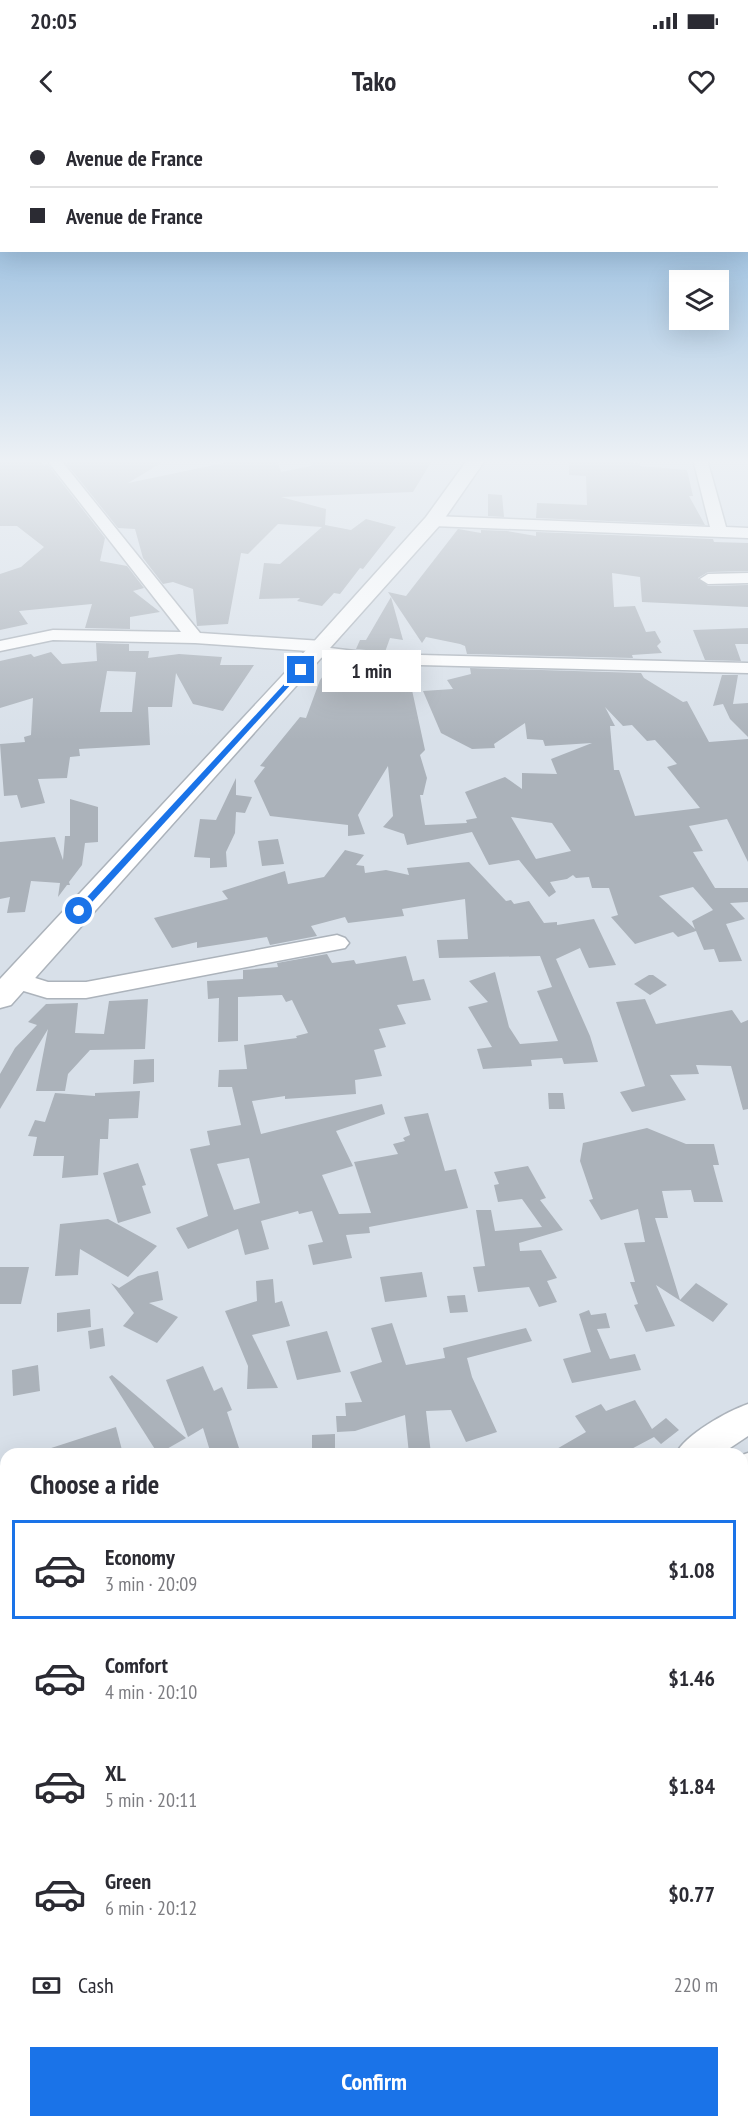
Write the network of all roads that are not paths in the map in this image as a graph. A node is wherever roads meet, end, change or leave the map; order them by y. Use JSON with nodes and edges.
{"nodes":[{"id":1,"x":127,"y":553,"type":"edge"},
{"id":2,"x":404,"y":553,"type":"edge"},
{"id":3,"x":748,"y":578,"type":"edge"},
{"id":4,"x":708,"y":579,"type":"dead end"},
{"id":5,"x":195,"y":638,"type":"junction"},
{"id":6,"x":0,"y":646,"type":"edge"},
{"id":7,"x":319,"y":649,"type":"junction"},
{"id":8,"x":748,"y":668,"type":"edge"},
{"id":9,"x":337,"y":943,"type":"dead end"},
{"id":10,"x":8,"y":989,"type":"edge"},
{"id":11,"x":748,"y":1418,"type":"edge"},
{"id":12,"x":701,"y":1448,"type":"edge"}],
"edges":[{"from":1,"to":5,"type":"street"},
{"from":2,"to":7,"type":"main road"},
{"from":3,"to":4,"type":"street"},
{"from":5,"to":6,"type":"street"},
{"from":5,"to":7,"type":"street"},
{"from":7,"to":8,"type":"street"},
{"from":7,"to":10,"type":"main road"},
{"from":9,"to":10,"type":"street"},
{"from":11,"to":12,"type":"street"}]}
